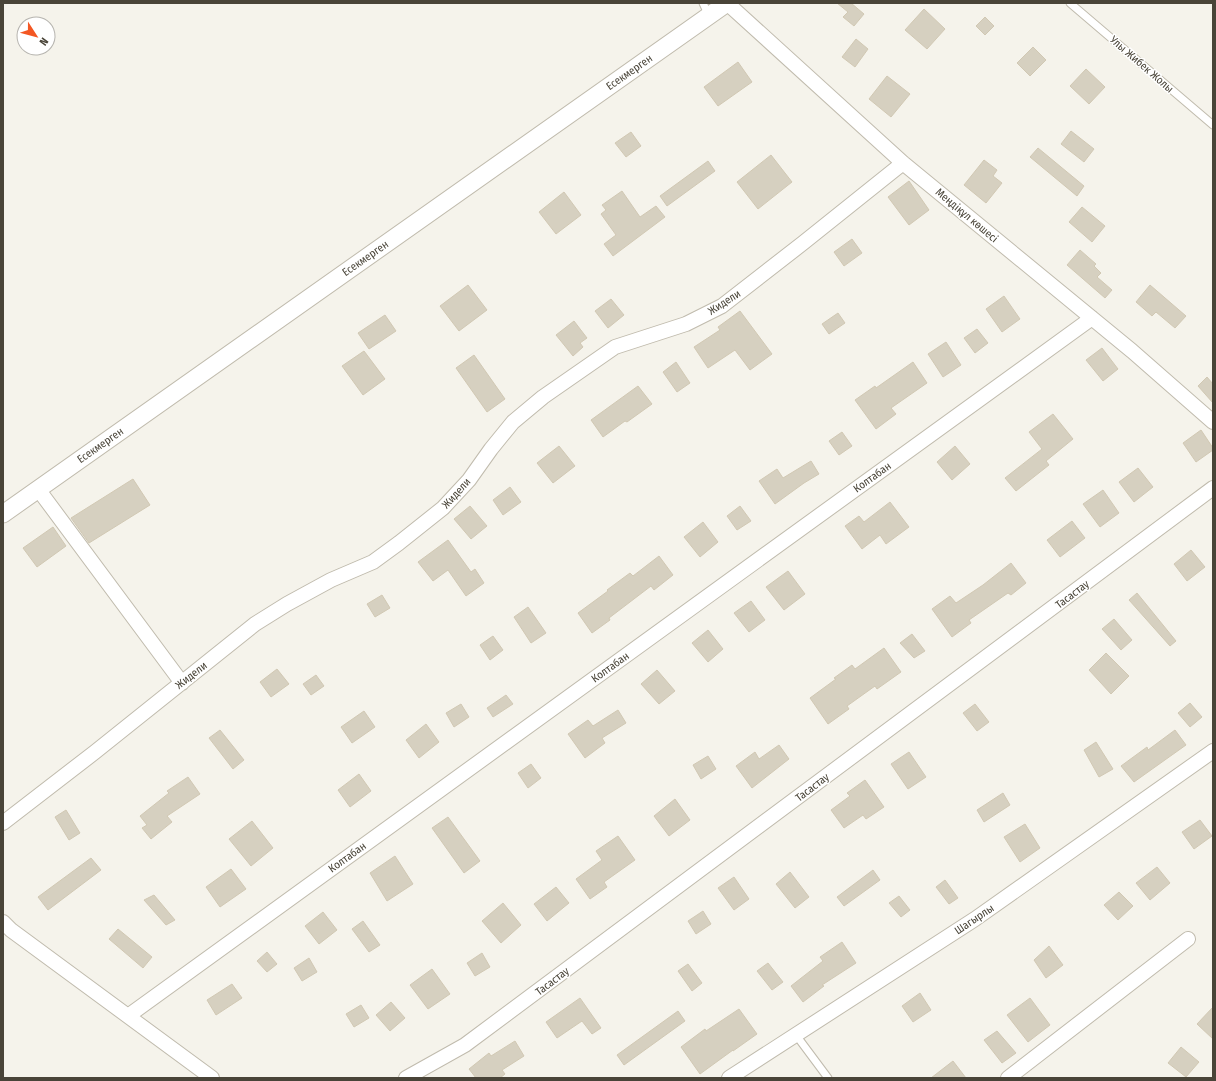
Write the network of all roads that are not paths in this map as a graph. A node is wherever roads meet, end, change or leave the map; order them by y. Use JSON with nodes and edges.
{"nodes":[{"id":1,"x":727,"y":3,"type":"edge"},
{"id":2,"x":1070,"y":3,"type":"edge"},
{"id":3,"x":706,"y":9,"type":"edge"},
{"id":4,"x":1213,"y":125,"type":"edge"},
{"id":5,"x":904,"y":163,"type":"junction"},
{"id":6,"x":1092,"y":318,"type":"junction"},
{"id":7,"x":1213,"y":422,"type":"edge"},
{"id":8,"x":1213,"y":488,"type":"edge"},
{"id":9,"x":38,"y":489,"type":"junction"},
{"id":10,"x":3,"y":514,"type":"edge"},
{"id":11,"x":182,"y":683,"type":"junction"},
{"id":12,"x":1213,"y":751,"type":"edge"},
{"id":13,"x":3,"y":823,"type":"edge"},
{"id":14,"x":3,"y":922,"type":"edge"},
{"id":15,"x":1188,"y":939,"type":"dead end"},
{"id":16,"x":128,"y":1016,"type":"junction"},
{"id":17,"x":796,"y":1035,"type":"junction"},
{"id":18,"x":212,"y":1078,"type":"edge"},
{"id":19,"x":406,"y":1078,"type":"edge"},
{"id":20,"x":729,"y":1078,"type":"edge"},
{"id":21,"x":828,"y":1078,"type":"edge"},
{"id":22,"x":1008,"y":1078,"type":"edge"}],
"edges":[{"from":1,"to":3,"type":"street","name":"Eсекмерген"},
{"from":1,"to":5,"type":"street","name":"Меңдіқұл көшесі"},
{"from":2,"to":4,"type":"lane","name":"Улы Жибек Жолы"},
{"from":3,"to":9,"type":"street","name":"Eсекмерген"},
{"from":5,"to":6,"type":"street","name":"Меңдіқұл көшесі"},
{"from":5,"to":11,"type":"street","name":"Жидели"},
{"from":6,"to":7,"type":"street","name":"Меңдіқұл көшесі"},
{"from":6,"to":16,"type":"street","name":"Колтабан"},
{"from":8,"to":19,"type":"street","name":"Тасастау"},
{"from":9,"to":10,"type":"street","name":"Eсекмерген"},
{"from":9,"to":11,"type":"street"},
{"from":11,"to":13,"type":"street","name":"Жидели"},
{"from":12,"to":17,"type":"street","name":"Шагырлы"},
{"from":14,"to":16,"type":"street"},
{"from":15,"to":22,"type":"street"},
{"from":16,"to":18,"type":"street"},
{"from":17,"to":20,"type":"street","name":"Шагырлы"},
{"from":17,"to":21,"type":"lane"}]}
